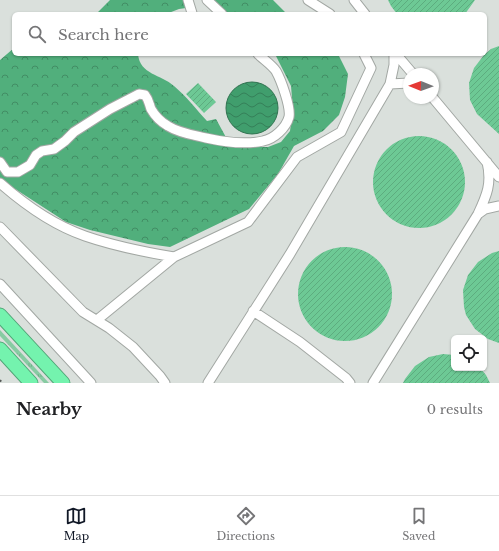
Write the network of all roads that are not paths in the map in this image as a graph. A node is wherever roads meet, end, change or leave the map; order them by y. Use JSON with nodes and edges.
{"nodes":[{"id":1,"x":188,"y":0,"type":"edge"},
{"id":2,"x":207,"y":0,"type":"edge"},
{"id":3,"x":308,"y":0,"type":"edge"},
{"id":4,"x":354,"y":0,"type":"edge"},
{"id":5,"x":192,"y":12,"type":"edge"},
{"id":6,"x":220,"y":12,"type":"edge"},
{"id":7,"x":327,"y":12,"type":"edge"},
{"id":8,"x":363,"y":12,"type":"edge"},
{"id":9,"x":260,"y":56,"type":"edge"},
{"id":10,"x":365,"y":56,"type":"edge"},
{"id":11,"x":395,"y":56,"type":"edge"},
{"id":12,"x":397,"y":56,"type":"edge"},
{"id":13,"x":408,"y":68,"type":"edge"},
{"id":14,"x":403,"y":83,"type":"edge"},
{"id":15,"x":390,"y":84,"type":"junction"},
{"id":16,"x":438,"y":104,"type":"edge"},
{"id":17,"x":0,"y":162,"type":"edge"},
{"id":18,"x":487,"y":162,"type":"junction"},
{"id":19,"x":499,"y":177,"type":"edge"},
{"id":20,"x":0,"y":184,"type":"edge"},
{"id":21,"x":499,"y":206,"type":"edge"},
{"id":22,"x":478,"y":214,"type":"junction"},
{"id":23,"x":0,"y":227,"type":"edge"},
{"id":24,"x":174,"y":258,"type":"junction"},
{"id":25,"x":0,"y":284,"type":"edge"},
{"id":26,"x":252,"y":311,"type":"junction"},
{"id":27,"x":0,"y":315,"type":"edge"},
{"id":28,"x":97,"y":320,"type":"junction"},
{"id":29,"x":0,"y":349,"type":"edge"},
{"id":30,"x":347,"y":381,"type":"edge"},
{"id":31,"x":31,"y":383,"type":"edge"},
{"id":32,"x":63,"y":383,"type":"edge"},
{"id":33,"x":91,"y":383,"type":"edge"},
{"id":34,"x":165,"y":383,"type":"edge"},
{"id":35,"x":208,"y":383,"type":"edge"},
{"id":36,"x":373,"y":383,"type":"edge"}],
"edges":[{"from":1,"to":5,"type":"street"},
{"from":2,"to":6,"type":"street"},
{"from":3,"to":7,"type":"street"},
{"from":4,"to":8,"type":"street"},
{"from":9,"to":17,"type":"street"},
{"from":10,"to":24,"type":"street"},
{"from":11,"to":15,"type":"street"},
{"from":12,"to":13,"type":"street"},
{"from":14,"to":15,"type":"street"},
{"from":15,"to":26,"type":"street"},
{"from":16,"to":18,"type":"street"},
{"from":18,"to":19,"type":"street"},
{"from":18,"to":22,"type":"street"},
{"from":20,"to":24,"type":"street"},
{"from":21,"to":22,"type":"street"},
{"from":22,"to":36,"type":"street"},
{"from":23,"to":28,"type":"street"},
{"from":24,"to":28,"type":"street"},
{"from":25,"to":33,"type":"street"},
{"from":26,"to":30,"type":"street"},
{"from":26,"to":35,"type":"street"},
{"from":27,"to":32,"type":"highway"},
{"from":28,"to":34,"type":"street"},
{"from":29,"to":31,"type":"highway"}]}
